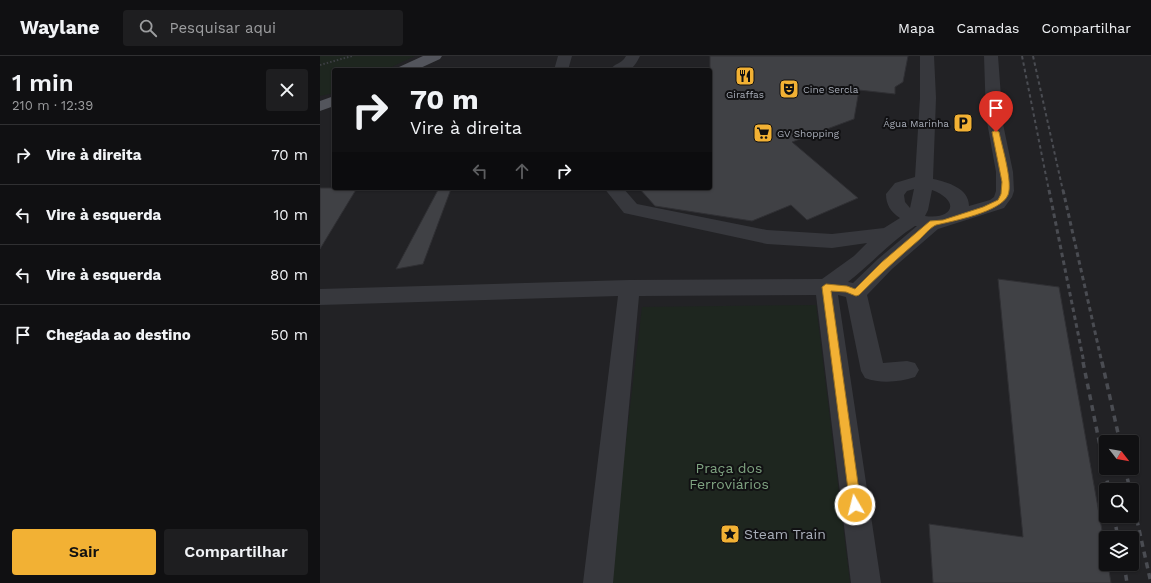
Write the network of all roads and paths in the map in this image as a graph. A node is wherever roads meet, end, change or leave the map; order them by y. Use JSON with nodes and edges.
{"nodes":[{"id":1,"x":352,"y":56,"type":"edge"},
{"id":2,"x":435,"y":56,"type":"edge"},
{"id":3,"x":565,"y":56,"type":"edge"},
{"id":4,"x":927,"y":56,"type":"edge"},
{"id":5,"x":991,"y":56,"type":"edge"},
{"id":6,"x":635,"y":62,"type":"edge"},
{"id":7,"x":320,"y":65,"type":"edge"},
{"id":8,"x":408,"y":68,"type":"edge"},
{"id":9,"x":562,"y":68,"type":"edge"},
{"id":10,"x":621,"y":68,"type":"edge"},
{"id":11,"x":332,"y":100,"type":"edge"},
{"id":12,"x":332,"y":101,"type":"edge"},
{"id":13,"x":320,"y":102,"type":"edge"},
{"id":14,"x":320,"y":106,"type":"edge"},
{"id":15,"x":924,"y":182,"type":"junction"},
{"id":16,"x":615,"y":190,"type":"edge"},
{"id":17,"x":952,"y":218,"type":"junction"},
{"id":18,"x":912,"y":219,"type":"junction"},
{"id":19,"x":933,"y":223,"type":"junction"},
{"id":20,"x":889,"y":234,"type":"junction"},
{"id":21,"x":826,"y":287,"type":"junction"},
{"id":22,"x":629,"y":288,"type":"junction"},
{"id":23,"x":856,"y":293,"type":"junction"},
{"id":24,"x":320,"y":297,"type":"edge"},
{"id":25,"x":907,"y":370,"type":"dead end"},
{"id":26,"x":598,"y":583,"type":"edge"},
{"id":27,"x":866,"y":583,"type":"edge"}],
"edges":[{"from":1,"to":7,"type":"path"},
{"from":2,"to":8,"type":"main road"},
{"from":3,"to":9,"type":"street"},
{"from":4,"to":15,"type":"street"},
{"from":5,"to":17,"type":"street"},
{"from":6,"to":10,"type":"street"},
{"from":11,"to":13,"type":"main road"},
{"from":12,"to":14,"type":"main road"},
{"from":15,"to":17,"type":"street"},
{"from":15,"to":18,"type":"street"},
{"from":15,"to":18,"type":"street"},
{"from":16,"to":20,"type":"street"},
{"from":17,"to":19,"type":"street"},
{"from":18,"to":19,"type":"street"},
{"from":18,"to":20,"type":"street"},
{"from":19,"to":23,"type":"street"},
{"from":20,"to":21,"type":"street"},
{"from":21,"to":22,"type":"street"},
{"from":21,"to":23,"type":"street"},
{"from":21,"to":27,"type":"street"},
{"from":22,"to":24,"type":"street"},
{"from":22,"to":26,"type":"street"},
{"from":23,"to":25,"type":"street"}]}
